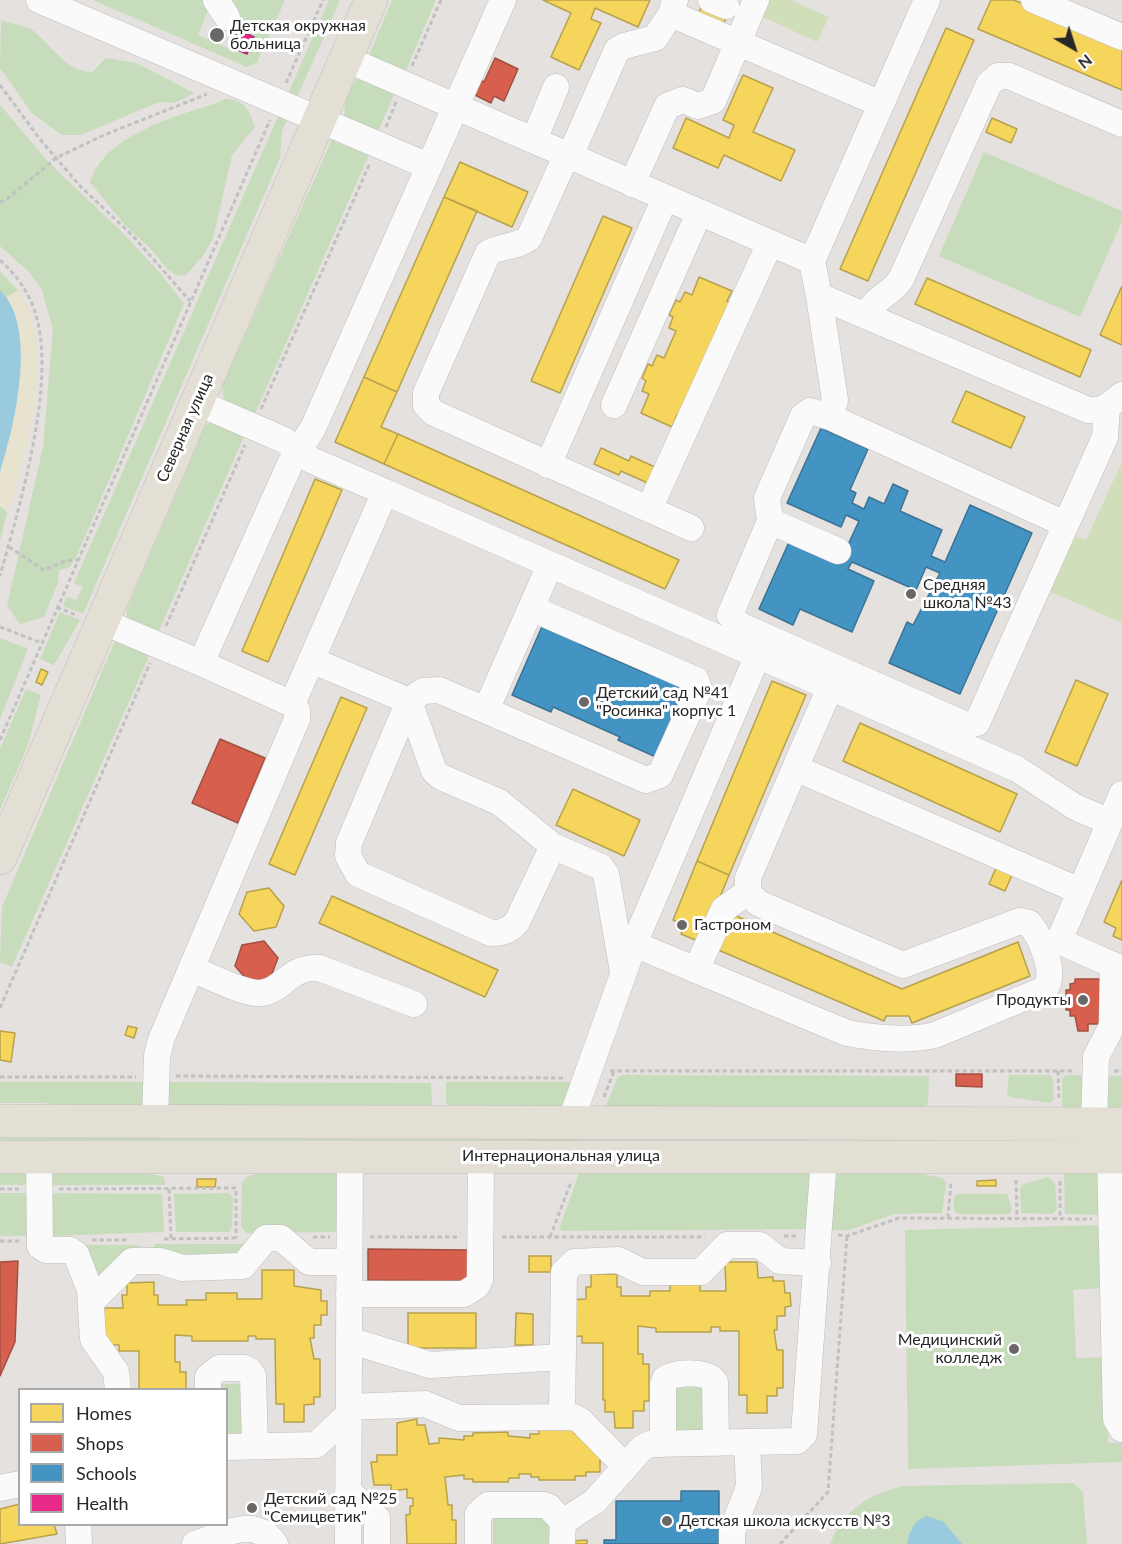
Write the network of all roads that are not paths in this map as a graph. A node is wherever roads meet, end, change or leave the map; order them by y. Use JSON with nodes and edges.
{"nodes":[{"id":1,"x":39,"y":0,"type":"edge"},
{"id":2,"x":371,"y":0,"type":"edge"},
{"id":3,"x":503,"y":0,"type":"edge"},
{"id":4,"x":756,"y":0,"type":"edge"},
{"id":5,"x":927,"y":0,"type":"edge"},
{"id":6,"x":1034,"y":0,"type":"edge"},
{"id":7,"x":673,"y":7,"type":"edge"},
{"id":8,"x":1122,"y":37,"type":"edge"},
{"id":9,"x":738,"y":43,"type":"junction"},
{"id":10,"x":345,"y":59,"type":"junction"},
{"id":11,"x":556,"y":87,"type":"dead end"},
{"id":12,"x":881,"y":104,"type":"junction"},
{"id":13,"x":455,"y":105,"type":"junction"},
{"id":14,"x":320,"y":118,"type":"junction"},
{"id":15,"x":1122,"y":124,"type":"edge"},
{"id":16,"x":534,"y":140,"type":"junction"},
{"id":17,"x":568,"y":155,"type":"junction"},
{"id":18,"x":428,"y":166,"type":"junction"},
{"id":19,"x":632,"y":184,"type":"junction"},
{"id":20,"x":665,"y":198,"type":"junction"},
{"id":21,"x":699,"y":213,"type":"junction"},
{"id":22,"x":770,"y":243,"type":"junction"},
{"id":23,"x":812,"y":261,"type":"junction"},
{"id":24,"x":819,"y":296,"type":"junction"},
{"id":25,"x":867,"y":316,"type":"junction"},
{"id":26,"x":196,"y":402,"type":"junction"},
{"id":27,"x":1114,"y":402,"type":"edge"},
{"id":28,"x":614,"y":405,"type":"dead end"},
{"id":29,"x":830,"y":417,"type":"junction"},
{"id":30,"x":298,"y":451,"type":"junction"},
{"id":31,"x":548,"y":465,"type":"junction"},
{"id":32,"x":385,"y":492,"type":"junction"},
{"id":33,"x":649,"y":509,"type":"junction"},
{"id":34,"x":770,"y":521,"type":"junction"},
{"id":35,"x":1065,"y":524,"type":"junction"},
{"id":36,"x":691,"y":528,"type":"dead end"},
{"id":37,"x":838,"y":551,"type":"dead end"},
{"id":38,"x":550,"y":565,"type":"junction"},
{"id":39,"x":531,"y":608,"type":"junction"},
{"id":40,"x":100,"y":624,"type":"junction"},
{"id":41,"x":757,"y":657,"type":"junction"},
{"id":42,"x":311,"y":660,"type":"junction"},
{"id":43,"x":201,"y":663,"type":"junction"},
{"id":44,"x":830,"y":688,"type":"junction"},
{"id":45,"x":409,"y":701,"type":"junction"},
{"id":46,"x":292,"y":704,"type":"junction"},
{"id":47,"x":486,"y":710,"type":"junction"},
{"id":48,"x":795,"y":768,"type":"junction"},
{"id":49,"x":1122,"y":794,"type":"edge"},
{"id":50,"x":1110,"y":822,"type":"junction"},
{"id":51,"x":553,"y":846,"type":"junction"},
{"id":52,"x":0,"y":858,"type":"edge"},
{"id":53,"x":1080,"y":891,"type":"junction"},
{"id":54,"x":748,"y":892,"type":"junction"},
{"id":55,"x":634,"y":944,"type":"junction"},
{"id":56,"x":1050,"y":945,"type":"junction"},
{"id":57,"x":1117,"y":967,"type":"edge"},
{"id":58,"x":192,"y":969,"type":"junction"},
{"id":59,"x":696,"y":970,"type":"junction"},
{"id":60,"x":623,"y":973,"type":"junction"},
{"id":61,"x":414,"y":1004,"type":"dead end"},
{"id":62,"x":155,"y":1120,"type":"junction"},
{"id":63,"x":0,"y":1121,"type":"edge"},
{"id":64,"x":570,"y":1123,"type":"junction"},
{"id":65,"x":824,"y":1123,"type":"junction"},
{"id":66,"x":1108,"y":1124,"type":"edge"},
{"id":67,"x":350,"y":1155,"type":"junction"},
{"id":68,"x":39,"y":1156,"type":"junction"},
{"id":69,"x":481,"y":1156,"type":"junction"},
{"id":70,"x":0,"y":1157,"type":"edge"},
{"id":71,"x":824,"y":1157,"type":"junction"},
{"id":72,"x":1116,"y":1157,"type":"edge"},
{"id":73,"x":1116,"y":1244,"type":"edge"},
{"id":74,"x":349,"y":1250,"type":"junction"},
{"id":75,"x":818,"y":1263,"type":"junction"},
{"id":76,"x":349,"y":1294,"type":"junction"},
{"id":77,"x":92,"y":1302,"type":"junction"},
{"id":78,"x":349,"y":1340,"type":"junction"},
{"id":79,"x":563,"y":1357,"type":"junction"},
{"id":80,"x":118,"y":1388,"type":"edge"},
{"id":81,"x":208,"y":1388,"type":"edge"},
{"id":82,"x":349,"y":1410,"type":"junction"},
{"id":83,"x":562,"y":1417,"type":"junction"},
{"id":84,"x":1122,"y":1429,"type":"edge"},
{"id":85,"x":747,"y":1442,"type":"junction"},
{"id":86,"x":716,"y":1443,"type":"junction"},
{"id":87,"x":663,"y":1444,"type":"junction"},
{"id":88,"x":255,"y":1446,"type":"junction"},
{"id":89,"x":228,"y":1447,"type":"edge"},
{"id":90,"x":624,"y":1465,"type":"junction"},
{"id":91,"x":18,"y":1484,"type":"edge"},
{"id":92,"x":0,"y":1488,"type":"edge"},
{"id":93,"x":348,"y":1491,"type":"junction"},
{"id":94,"x":78,"y":1526,"type":"edge"},
{"id":95,"x":562,"y":1533,"type":"edge"},
{"id":96,"x":79,"y":1544,"type":"edge"},
{"id":97,"x":195,"y":1544,"type":"edge"},
{"id":98,"x":275,"y":1544,"type":"edge"},
{"id":99,"x":348,"y":1544,"type":"edge"},
{"id":100,"x":377,"y":1544,"type":"edge"},
{"id":101,"x":478,"y":1544,"type":"edge"},
{"id":102,"x":732,"y":1544,"type":"edge"}],
"edges":[{"from":1,"to":14,"type":"street"},
{"from":2,"to":10,"type":"main road","name":"Северная улица"},
{"from":3,"to":13,"type":"street"},
{"from":4,"to":9,"type":"street"},
{"from":5,"to":12,"type":"street"},
{"from":6,"to":8,"type":"street"},
{"from":7,"to":9,"type":"street"},
{"from":7,"to":17,"type":"street"},
{"from":9,"to":12,"type":"street"},
{"from":9,"to":19,"type":"street"},
{"from":10,"to":13,"type":"street"},
{"from":10,"to":14,"type":"main road","name":"Северная улица"},
{"from":11,"to":16,"type":"street"},
{"from":12,"to":23,"type":"street"},
{"from":13,"to":16,"type":"street"},
{"from":13,"to":18,"type":"street"},
{"from":14,"to":18,"type":"street"},
{"from":14,"to":26,"type":"main road","name":"Северная улица"},
{"from":15,"to":25,"type":"street"},
{"from":16,"to":17,"type":"street"},
{"from":17,"to":19,"type":"street"},
{"from":17,"to":31,"type":"street"},
{"from":18,"to":30,"type":"street"},
{"from":19,"to":20,"type":"street"},
{"from":20,"to":21,"type":"street"},
{"from":20,"to":31,"type":"street"},
{"from":21,"to":22,"type":"street"},
{"from":21,"to":28,"type":"street"},
{"from":22,"to":23,"type":"street"},
{"from":22,"to":33,"type":"street"},
{"from":23,"to":24,"type":"street"},
{"from":24,"to":25,"type":"street"},
{"from":24,"to":29,"type":"street"},
{"from":25,"to":27,"type":"street"},
{"from":26,"to":30,"type":"street"},
{"from":26,"to":40,"type":"main road","name":"Северная улица"},
{"from":27,"to":35,"type":"street"},
{"from":29,"to":34,"type":"street"},
{"from":29,"to":35,"type":"street"},
{"from":30,"to":32,"type":"street"},
{"from":30,"to":43,"type":"street"},
{"from":31,"to":33,"type":"street"},
{"from":32,"to":38,"type":"street"},
{"from":32,"to":42,"type":"street"},
{"from":33,"to":36,"type":"street"},
{"from":34,"to":35,"type":"street"},
{"from":34,"to":37,"type":"street"},
{"from":38,"to":39,"type":"street"},
{"from":38,"to":41,"type":"street"},
{"from":39,"to":47,"type":"street"},
{"from":39,"to":47,"type":"street"},
{"from":40,"to":43,"type":"street"},
{"from":40,"to":52,"type":"main road","name":"Северная улица"},
{"from":41,"to":44,"type":"street"},
{"from":41,"to":55,"type":"street"},
{"from":42,"to":45,"type":"street"},
{"from":42,"to":46,"type":"street"},
{"from":43,"to":46,"type":"street"},
{"from":44,"to":48,"type":"street"},
{"from":44,"to":50,"type":"street"},
{"from":45,"to":47,"type":"street"},
{"from":45,"to":51,"type":"street"},
{"from":45,"to":51,"type":"street"},
{"from":46,"to":58,"type":"street"},
{"from":48,"to":53,"type":"street"},
{"from":48,"to":54,"type":"street"},
{"from":49,"to":50,"type":"street"},
{"from":50,"to":53,"type":"street"},
{"from":51,"to":60,"type":"street"},
{"from":53,"to":56,"type":"street"},
{"from":54,"to":56,"type":"street"},
{"from":54,"to":59,"type":"street"},
{"from":55,"to":59,"type":"street"},
{"from":55,"to":60,"type":"street"},
{"from":56,"to":57,"type":"street"},
{"from":56,"to":59,"type":"street"},
{"from":57,"to":66,"type":"street"},
{"from":58,"to":61,"type":"street"},
{"from":58,"to":62,"type":"street"},
{"from":60,"to":64,"type":"street"},
{"from":62,"to":63,"type":"main road","name":"Интернациональная улица"},
{"from":62,"to":64,"type":"main road","name":"Интернациональная улица"},
{"from":64,"to":65,"type":"main road","name":"Интернациональная улица"},
{"from":65,"to":66,"type":"main road","name":"Интернациональная улица"},
{"from":65,"to":71,"type":"main road"},
{"from":67,"to":68,"type":"main road","name":"Интернациональная улица"},
{"from":67,"to":69,"type":"main road","name":"Интернациональная улица"},
{"from":67,"to":74,"type":"street"},
{"from":68,"to":70,"type":"main road","name":"Интернациональная улица"},
{"from":68,"to":77,"type":"street"},
{"from":69,"to":71,"type":"main road","name":"Интернациональная улица"},
{"from":69,"to":76,"type":"street"},
{"from":71,"to":72,"type":"main road","name":"Интернациональная улица"},
{"from":71,"to":75,"type":"street"},
{"from":72,"to":73,"type":"street"},
{"from":73,"to":84,"type":"street"},
{"from":74,"to":76,"type":"street"},
{"from":74,"to":77,"type":"street"},
{"from":75,"to":79,"type":"street"},
{"from":75,"to":85,"type":"street"},
{"from":76,"to":78,"type":"street"},
{"from":77,"to":80,"type":"street"},
{"from":78,"to":79,"type":"street"},
{"from":78,"to":82,"type":"street"},
{"from":79,"to":83,"type":"street"},
{"from":81,"to":88,"type":"street"},
{"from":82,"to":83,"type":"street"},
{"from":82,"to":88,"type":"street"},
{"from":82,"to":93,"type":"street"},
{"from":83,"to":90,"type":"street"},
{"from":85,"to":86,"type":"street"},
{"from":85,"to":102,"type":"street"},
{"from":86,"to":87,"type":"street"},
{"from":86,"to":87,"type":"street"},
{"from":87,"to":90,"type":"street"},
{"from":88,"to":89,"type":"street"},
{"from":90,"to":95,"type":"street"},
{"from":91,"to":92,"type":"street"},
{"from":93,"to":99,"type":"street"},
{"from":93,"to":100,"type":"street"},
{"from":94,"to":96,"type":"street"},
{"from":95,"to":101,"type":"street"},
{"from":97,"to":98,"type":"street"}]}
